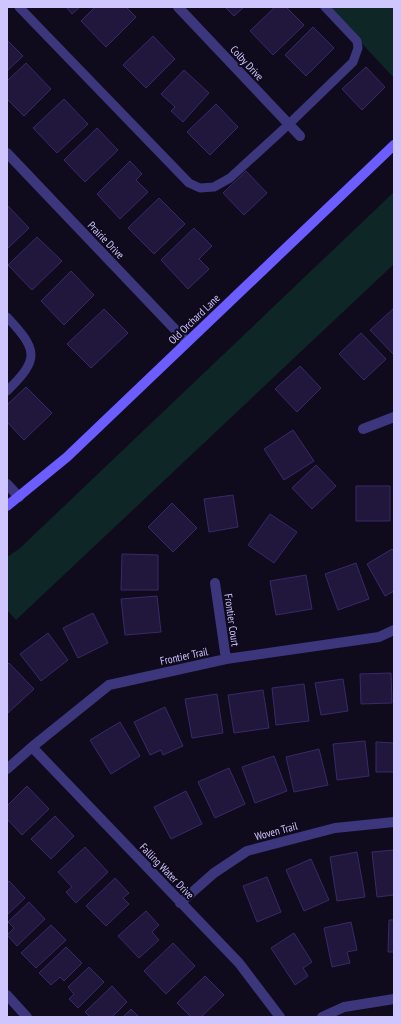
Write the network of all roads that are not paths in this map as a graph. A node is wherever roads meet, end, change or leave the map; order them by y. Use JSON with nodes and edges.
{"nodes":[{"id":1,"x":19,"y":7,"type":"edge"},
{"id":2,"x":178,"y":7,"type":"edge"},
{"id":3,"x":325,"y":7,"type":"edge"},
{"id":4,"x":289,"y":124,"type":"junction"},
{"id":5,"x":300,"y":136,"type":"dead end"},
{"id":6,"x":394,"y":146,"type":"edge"},
{"id":7,"x":7,"y":153,"type":"edge"},
{"id":8,"x":7,"y":317,"type":"edge"},
{"id":9,"x":187,"y":342,"type":"junction"},
{"id":10,"x":7,"y":391,"type":"edge"},
{"id":11,"x":394,"y":416,"type":"edge"},
{"id":12,"x":363,"y":429,"type":"dead end"},
{"id":13,"x":7,"y":484,"type":"edge"},
{"id":14,"x":19,"y":497,"type":"junction"},
{"id":15,"x":7,"y":506,"type":"edge"},
{"id":16,"x":215,"y":583,"type":"dead end"},
{"id":17,"x":394,"y":630,"type":"edge"},
{"id":18,"x":226,"y":659,"type":"junction"},
{"id":19,"x":32,"y":747,"type":"junction"},
{"id":20,"x":7,"y":769,"type":"edge"},
{"id":21,"x":394,"y":822,"type":"edge"},
{"id":22,"x":180,"y":903,"type":"junction"},
{"id":23,"x":7,"y":995,"type":"edge"},
{"id":24,"x":394,"y":999,"type":"edge"},
{"id":25,"x":27,"y":1017,"type":"edge"},
{"id":26,"x":280,"y":1017,"type":"edge"},
{"id":27,"x":322,"y":1017,"type":"edge"}],
"edges":[{"from":1,"to":4,"type":"lane"},
{"from":2,"to":4,"type":"street","name":"Colby Drive"},
{"from":3,"to":4,"type":"lane"},
{"from":4,"to":5,"type":"street","name":"Colby Drive"},
{"from":6,"to":9,"type":"street","name":"Old Orchard Lane"},
{"from":7,"to":9,"type":"street","name":"Prairie Drive"},
{"from":8,"to":10,"type":"lane"},
{"from":9,"to":14,"type":"street","name":"Old Orchard Lane"},
{"from":11,"to":12,"type":"street"},
{"from":13,"to":14,"type":"street"},
{"from":14,"to":15,"type":"street","name":"Old Orchard Lane"},
{"from":16,"to":18,"type":"street","name":"Frontier Court"},
{"from":17,"to":18,"type":"street","name":"Frontier Trail"},
{"from":18,"to":19,"type":"street","name":"Frontier Trail"},
{"from":19,"to":20,"type":"street","name":"Frontier Trail"},
{"from":19,"to":22,"type":"street","name":"Falling Water Drive"},
{"from":21,"to":22,"type":"street","name":"Woven Trail"},
{"from":22,"to":26,"type":"street","name":"Falling Water Drive"},
{"from":23,"to":25,"type":"street"},
{"from":24,"to":27,"type":"street"}]}
